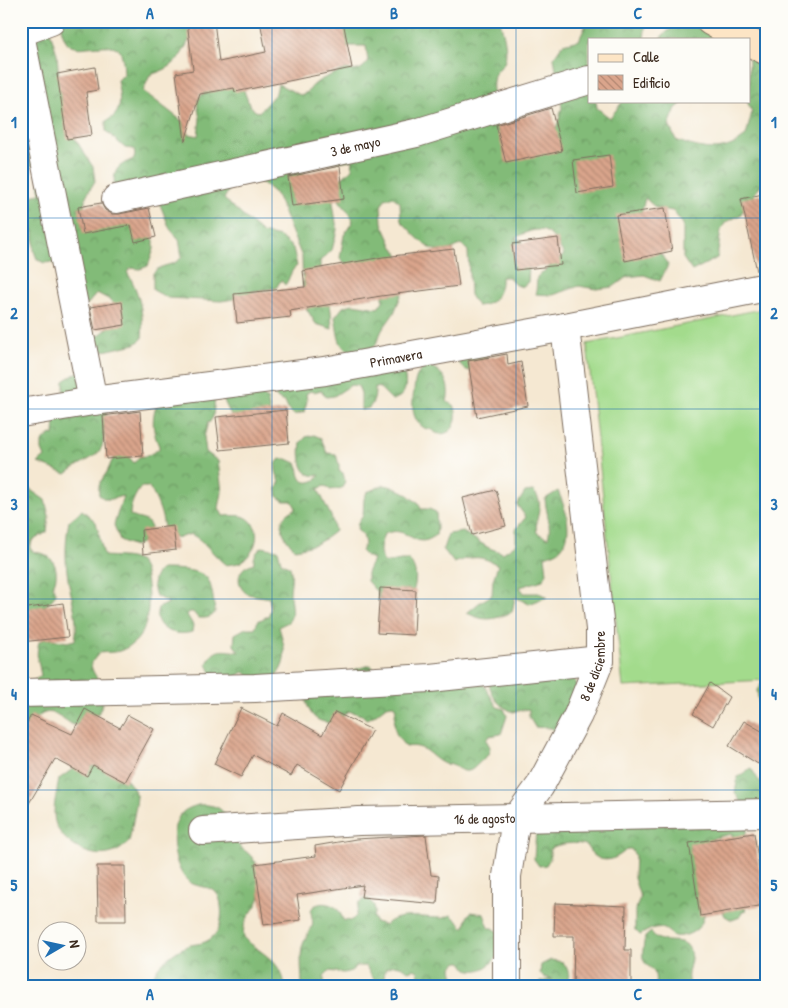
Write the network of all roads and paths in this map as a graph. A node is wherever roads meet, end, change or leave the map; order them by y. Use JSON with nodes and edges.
{"nodes":[{"id":1,"x":51,"y":21,"type":"edge"},
{"id":2,"x":710,"y":21,"type":"edge"},
{"id":3,"x":21,"y":32,"type":"edge"},
{"id":4,"x":736,"y":38,"type":"edge"},
{"id":5,"x":21,"y":40,"type":"edge"},
{"id":6,"x":750,"y":44,"type":"edge"},
{"id":7,"x":767,"y":51,"type":"edge"},
{"id":8,"x":588,"y":80,"type":"edge"},
{"id":9,"x":116,"y":199,"type":"dead end"},
{"id":10,"x":767,"y":287,"type":"edge"},
{"id":11,"x":565,"y":327,"type":"junction"},
{"id":12,"x":93,"y":402,"type":"junction"},
{"id":13,"x":21,"y":413,"type":"edge"},
{"id":14,"x":600,"y":660,"type":"junction"},
{"id":15,"x":21,"y":694,"type":"edge"},
{"id":16,"x":767,"y":813,"type":"edge"},
{"id":17,"x":516,"y":819,"type":"junction"},
{"id":18,"x":203,"y":831,"type":"dead end"},
{"id":19,"x":507,"y":987,"type":"edge"}],
"edges":[{"from":1,"to":3,"type":"street"},
{"from":2,"to":4,"type":"main road"},
{"from":5,"to":12,"type":"street"},
{"from":6,"to":7,"type":"main road"},
{"from":8,"to":9,"type":"street","name":"3 de mayo"},
{"from":10,"to":11,"type":"street","name":"Primavera"},
{"from":11,"to":12,"type":"street","name":"Primavera"},
{"from":11,"to":14,"type":"street","name":"8 de diciembre"},
{"from":12,"to":13,"type":"street","name":"Primavera"},
{"from":14,"to":15,"type":"street"},
{"from":14,"to":17,"type":"street","name":"8 de diciembre"},
{"from":16,"to":17,"type":"street","name":"16 de agosto"},
{"from":17,"to":18,"type":"street","name":"16 de agosto"},
{"from":17,"to":19,"type":"street","name":"8 de diciembre"}]}
